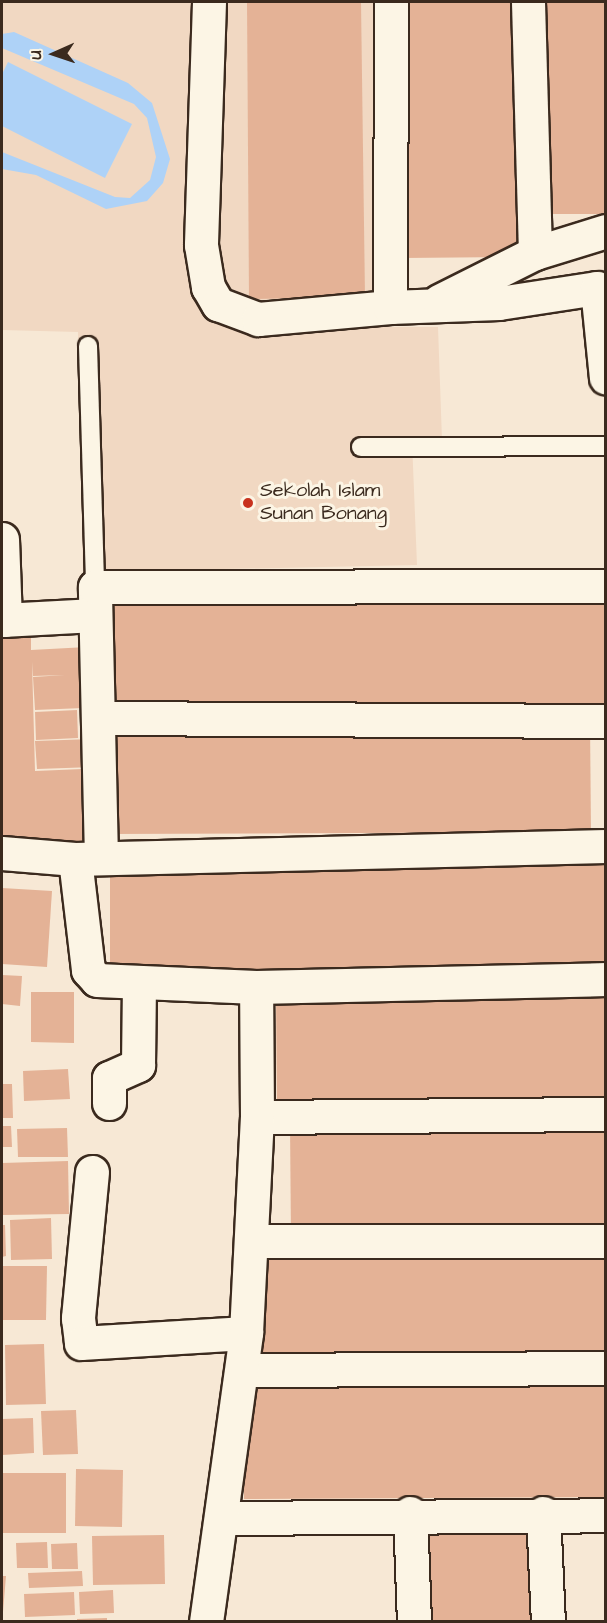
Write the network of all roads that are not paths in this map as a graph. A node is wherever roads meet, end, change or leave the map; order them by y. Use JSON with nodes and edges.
{"nodes":[{"id":1,"x":209,"y":2,"type":"edge"},
{"id":2,"x":391,"y":2,"type":"edge"},
{"id":3,"x":528,"y":2,"type":"edge"},
{"id":4,"x":592,"y":235,"type":"edge"},
{"id":5,"x":535,"y":253,"type":"junction"},
{"id":6,"x":597,"y":288,"type":"junction"},
{"id":7,"x":390,"y":307,"type":"junction"},
{"id":8,"x":426,"y":308,"type":"junction"},
{"id":9,"x":88,"y":346,"type":"dead end"},
{"id":10,"x":606,"y":378,"type":"edge"},
{"id":11,"x":361,"y":447,"type":"dead end"},
{"id":12,"x":606,"y":447,"type":"edge"},
{"id":13,"x":2,"y":539,"type":"edge"},
{"id":14,"x":606,"y":586,"type":"edge"},
{"id":15,"x":95,"y":601,"type":"junction"},
{"id":16,"x":3,"y":620,"type":"edge"},
{"id":17,"x":100,"y":718,"type":"junction"},
{"id":18,"x":606,"y":721,"type":"edge"},
{"id":19,"x":606,"y":846,"type":"edge"},
{"id":20,"x":2,"y":853,"type":"edge"},
{"id":21,"x":88,"y":859,"type":"junction"},
{"id":22,"x":606,"y":979,"type":"edge"},
{"id":23,"x":140,"y":982,"type":"junction"},
{"id":24,"x":256,"y":987,"type":"junction"},
{"id":25,"x":108,"y":1103,"type":"dead end"},
{"id":26,"x":606,"y":1114,"type":"edge"},
{"id":27,"x":257,"y":1117,"type":"junction"},
{"id":28,"x":92,"y":1172,"type":"dead end"},
{"id":29,"x":252,"y":1241,"type":"junction"},
{"id":30,"x":606,"y":1241,"type":"edge"},
{"id":31,"x":246,"y":1333,"type":"junction"},
{"id":32,"x":606,"y":1368,"type":"edge"},
{"id":33,"x":242,"y":1370,"type":"junction"},
{"id":34,"x":410,"y":1513,"type":"junction"},
{"id":35,"x":543,"y":1513,"type":"junction"},
{"id":36,"x":606,"y":1515,"type":"edge"},
{"id":37,"x":222,"y":1518,"type":"junction"},
{"id":38,"x":206,"y":1622,"type":"edge"},
{"id":39,"x":414,"y":1622,"type":"edge"},
{"id":40,"x":548,"y":1622,"type":"edge"}],
"edges":[{"from":1,"to":7,"type":"street"},
{"from":2,"to":7,"type":"street"},
{"from":3,"to":5,"type":"street"},
{"from":4,"to":5,"type":"street"},
{"from":4,"to":6,"type":"street"},
{"from":5,"to":8,"type":"street"},
{"from":6,"to":8,"type":"street"},
{"from":6,"to":10,"type":"street"},
{"from":7,"to":8,"type":"street"},
{"from":9,"to":15,"type":"lane"},
{"from":11,"to":12,"type":"lane"},
{"from":13,"to":16,"type":"street"},
{"from":14,"to":15,"type":"street"},
{"from":15,"to":16,"type":"street"},
{"from":15,"to":17,"type":"street"},
{"from":17,"to":18,"type":"street"},
{"from":17,"to":21,"type":"street"},
{"from":19,"to":21,"type":"street"},
{"from":20,"to":21,"type":"street"},
{"from":21,"to":23,"type":"street"},
{"from":22,"to":24,"type":"street"},
{"from":23,"to":24,"type":"street"},
{"from":23,"to":25,"type":"street"},
{"from":24,"to":27,"type":"street"},
{"from":26,"to":27,"type":"street"},
{"from":27,"to":29,"type":"street"},
{"from":28,"to":31,"type":"street"},
{"from":29,"to":30,"type":"street"},
{"from":29,"to":31,"type":"street"},
{"from":31,"to":33,"type":"street"},
{"from":32,"to":33,"type":"street"},
{"from":33,"to":37,"type":"street"},
{"from":34,"to":35,"type":"street"},
{"from":34,"to":37,"type":"street"},
{"from":34,"to":39,"type":"street"},
{"from":35,"to":36,"type":"street"},
{"from":35,"to":40,"type":"street"},
{"from":37,"to":38,"type":"street"}]}
